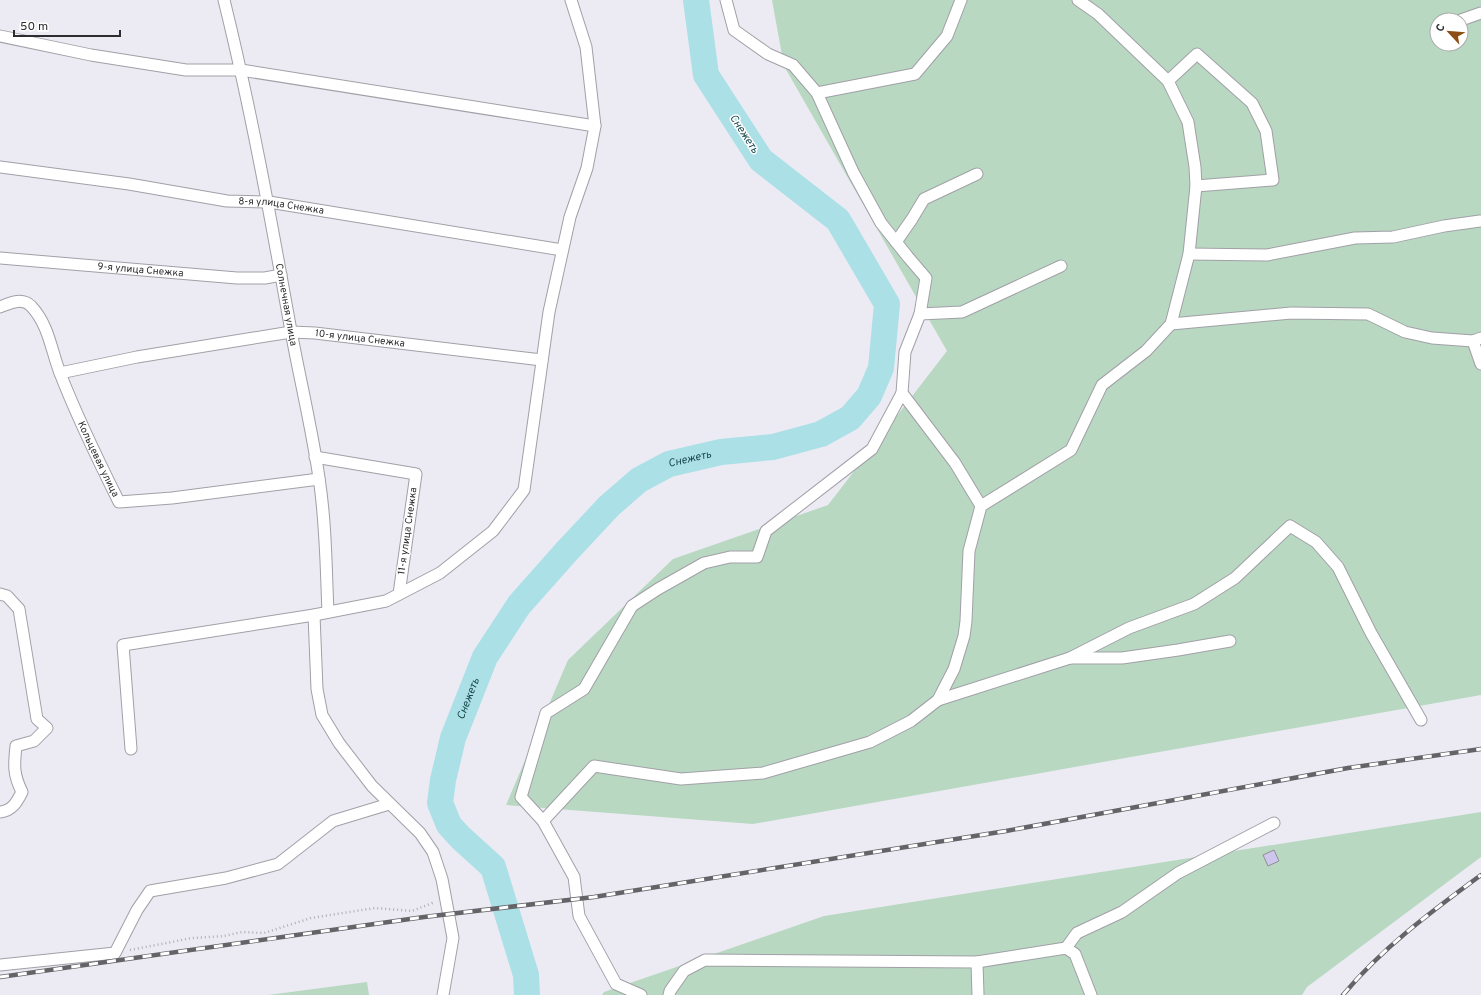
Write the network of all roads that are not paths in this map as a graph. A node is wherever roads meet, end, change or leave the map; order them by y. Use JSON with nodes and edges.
{"nodes":[{"id":1,"x":224,"y":0,"type":"edge"},
{"id":2,"x":571,"y":0,"type":"edge"},
{"id":3,"x":726,"y":0,"type":"edge"},
{"id":4,"x":961,"y":0,"type":"edge"},
{"id":5,"x":1078,"y":0,"type":"edge"},
{"id":6,"x":1481,"y":13,"type":"edge"},
{"id":7,"x":1469,"y":17,"type":"edge"},
{"id":8,"x":0,"y":36,"type":"edge"},
{"id":9,"x":241,"y":70,"type":"junction"},
{"id":10,"x":1168,"y":81,"type":"junction"},
{"id":11,"x":817,"y":94,"type":"junction"},
{"id":12,"x":595,"y":126,"type":"junction"},
{"id":13,"x":0,"y":167,"type":"edge"},
{"id":14,"x":978,"y":174,"type":"dead end"},
{"id":15,"x":1196,"y":186,"type":"junction"},
{"id":16,"x":268,"y":202,"type":"junction"},
{"id":17,"x":1480,"y":221,"type":"edge"},
{"id":18,"x":896,"y":242,"type":"junction"},
{"id":19,"x":562,"y":250,"type":"junction"},
{"id":20,"x":1189,"y":254,"type":"junction"},
{"id":21,"x":0,"y":258,"type":"edge"},
{"id":22,"x":1061,"y":266,"type":"dead end"},
{"id":23,"x":281,"y":275,"type":"junction"},
{"id":24,"x":0,"y":307,"type":"edge"},
{"id":25,"x":920,"y":314,"type":"junction"},
{"id":26,"x":1171,"y":324,"type":"junction"},
{"id":27,"x":291,"y":332,"type":"junction"},
{"id":28,"x":1477,"y":340,"type":"edge"},
{"id":29,"x":542,"y":360,"type":"junction"},
{"id":30,"x":1481,"y":361,"type":"edge"},
{"id":31,"x":60,"y":373,"type":"junction"},
{"id":32,"x":902,"y":392,"type":"junction"},
{"id":33,"x":315,"y":457,"type":"junction"},
{"id":34,"x":319,"y":479,"type":"junction"},
{"id":35,"x":981,"y":506,"type":"junction"},
{"id":36,"x":0,"y":594,"type":"edge"},
{"id":37,"x":399,"y":594,"type":"junction"},
{"id":38,"x":328,"y":612,"type":"junction"},
{"id":39,"x":314,"y":615,"type":"junction"},
{"id":40,"x":1230,"y":641,"type":"dead end"},
{"id":41,"x":1070,"y":658,"type":"junction"},
{"id":42,"x":938,"y":700,"type":"junction"},
{"id":43,"x":1421,"y":720,"type":"dead end"},
{"id":44,"x":131,"y":749,"type":"dead end"},
{"id":45,"x":389,"y":804,"type":"junction"},
{"id":46,"x":0,"y":812,"type":"edge"},
{"id":47,"x":543,"y":821,"type":"junction"},
{"id":48,"x":1274,"y":823,"type":"dead end"},
{"id":49,"x":1066,"y":948,"type":"junction"},
{"id":50,"x":977,"y":962,"type":"junction"},
{"id":51,"x":0,"y":964,"type":"edge"},
{"id":52,"x":616,"y":984,"type":"junction"},
{"id":53,"x":443,"y":995,"type":"edge"},
{"id":54,"x":613,"y":995,"type":"edge"},
{"id":55,"x":641,"y":995,"type":"edge"},
{"id":56,"x":669,"y":995,"type":"edge"},
{"id":57,"x":978,"y":995,"type":"edge"},
{"id":58,"x":1091,"y":995,"type":"edge"}],
"edges":[{"from":1,"to":9,"type":"street","name":"Солнечная улица"},
{"from":2,"to":12,"type":"street"},
{"from":3,"to":11,"type":"street"},
{"from":4,"to":11,"type":"street"},
{"from":5,"to":10,"type":"street"},
{"from":6,"to":7,"type":"street"},
{"from":8,"to":9,"type":"street"},
{"from":9,"to":12,"type":"street"},
{"from":9,"to":16,"type":"street","name":"Солнечная улица"},
{"from":10,"to":15,"type":"street"},
{"from":10,"to":15,"type":"street"},
{"from":11,"to":18,"type":"street"},
{"from":12,"to":19,"type":"street"},
{"from":13,"to":16,"type":"street","name":"8-я улица Снежка"},
{"from":14,"to":18,"type":"street"},
{"from":15,"to":20,"type":"street"},
{"from":16,"to":19,"type":"street","name":"8-я улица Снежка"},
{"from":16,"to":23,"type":"street","name":"Солнечная улица"},
{"from":17,"to":20,"type":"street"},
{"from":18,"to":25,"type":"street"},
{"from":19,"to":29,"type":"street"},
{"from":20,"to":26,"type":"street"},
{"from":21,"to":23,"type":"street","name":"9-я улица Снежка"},
{"from":22,"to":25,"type":"street"},
{"from":23,"to":27,"type":"street","name":"Солнечная улица"},
{"from":24,"to":31,"type":"street","name":"Кольцевая улица"},
{"from":25,"to":32,"type":"street"},
{"from":26,"to":28,"type":"street"},
{"from":26,"to":35,"type":"street"},
{"from":27,"to":29,"type":"street","name":"10-я улица Снежка"},
{"from":27,"to":31,"type":"street","name":"10-я улица Снежка"},
{"from":27,"to":33,"type":"street","name":"Солнечная улица"},
{"from":28,"to":30,"type":"street"},
{"from":29,"to":37,"type":"street"},
{"from":31,"to":34,"type":"street","name":"Кольцевая улица"},
{"from":32,"to":35,"type":"street"},
{"from":32,"to":47,"type":"street"},
{"from":33,"to":34,"type":"street","name":"Солнечная улица"},
{"from":33,"to":37,"type":"street","name":"11-я улица Снежка"},
{"from":34,"to":38,"type":"street","name":"Солнечная улица"},
{"from":35,"to":42,"type":"street"},
{"from":36,"to":46,"type":"street"},
{"from":37,"to":38,"type":"street"},
{"from":38,"to":39,"type":"street"},
{"from":39,"to":44,"type":"street"},
{"from":39,"to":45,"type":"street"},
{"from":40,"to":41,"type":"street"},
{"from":41,"to":42,"type":"street"},
{"from":41,"to":43,"type":"street"},
{"from":42,"to":47,"type":"street"},
{"from":45,"to":51,"type":"street"},
{"from":45,"to":53,"type":"street"},
{"from":47,"to":52,"type":"street"},
{"from":48,"to":49,"type":"street"},
{"from":49,"to":50,"type":"street"},
{"from":49,"to":58,"type":"street"},
{"from":50,"to":56,"type":"street"},
{"from":50,"to":57,"type":"street"},
{"from":52,"to":54,"type":"street"},
{"from":52,"to":55,"type":"street"}]}
